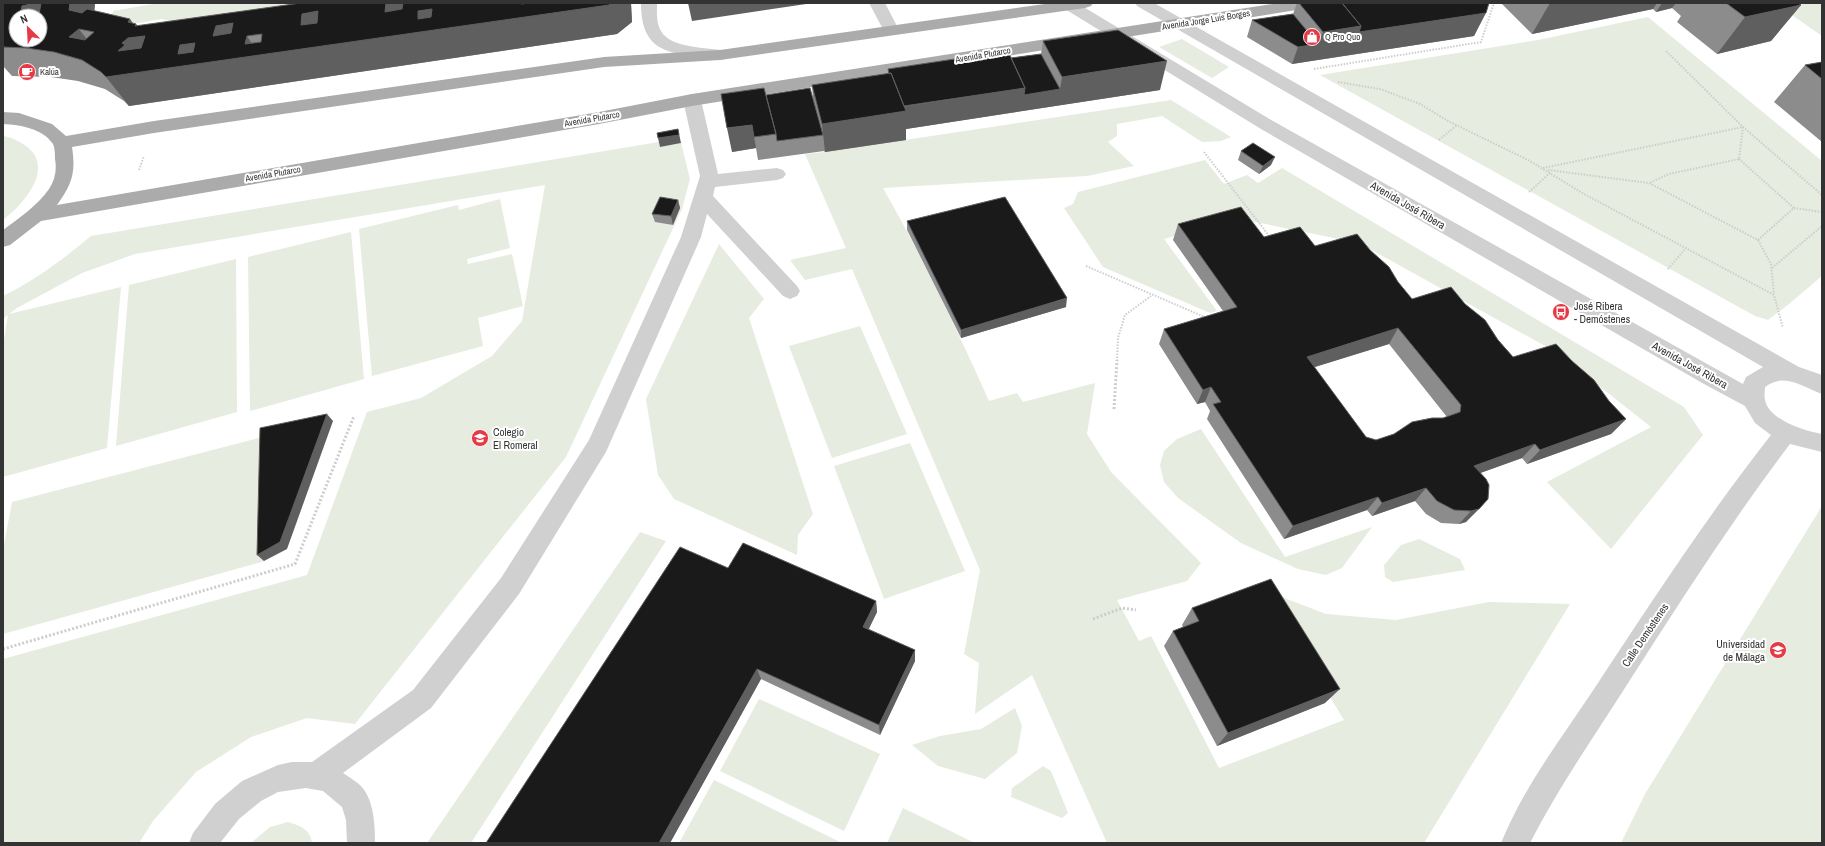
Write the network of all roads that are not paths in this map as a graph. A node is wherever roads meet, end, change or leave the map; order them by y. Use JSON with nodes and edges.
{"nodes":[{"id":1,"x":649,"y":3,"type":"edge"},
{"id":2,"x":877,"y":3,"type":"edge"},
{"id":3,"x":1143,"y":3,"type":"edge"},
{"id":4,"x":1309,"y":3,"type":"edge"},
{"id":5,"x":1073,"y":4,"type":"edge"},
{"id":6,"x":1180,"y":24,"type":"junction"},
{"id":7,"x":1149,"y":29,"type":"joint"},
{"id":8,"x":891,"y":30,"type":"junction"},
{"id":9,"x":1117,"y":34,"type":"junction"},
{"id":10,"x":720,"y":54,"type":"junction"},
{"id":11,"x":692,"y":100,"type":"junction"},
{"id":12,"x":3,"y":118,"type":"edge"},
{"id":13,"x":62,"y":143,"type":"junction"},
{"id":14,"x":777,"y":174,"type":"dead end"},
{"id":15,"x":707,"y":185,"type":"junction"},
{"id":16,"x":35,"y":215,"type":"junction"},
{"id":17,"x":3,"y":240,"type":"edge"},
{"id":18,"x":790,"y":291,"type":"dead end"},
{"id":19,"x":1792,"y":373,"type":"junction"},
{"id":20,"x":1821,"y":383,"type":"edge"},
{"id":21,"x":1754,"y":400,"type":"junction"},
{"id":22,"x":1786,"y":433,"type":"junction"},
{"id":23,"x":1821,"y":444,"type":"edge"},
{"id":24,"x":317,"y":775,"type":"junction"},
{"id":25,"x":203,"y":843,"type":"edge"},
{"id":26,"x":361,"y":843,"type":"edge"},
{"id":27,"x":1515,"y":843,"type":"edge"}],
"edges":[{"from":1,"to":10,"type":"street"},
{"from":2,"to":8,"type":"street"},
{"from":3,"to":6,"type":"street"},
{"from":4,"to":6,"type":"main road","name":"Avenida Jorge Luis Borges"},
{"from":5,"to":8,"type":"main road"},
{"from":5,"to":9,"type":"street","name":"Avenida José Ribera"},
{"from":6,"to":7,"type":"main road","name":"Avenida Jorge Luis Borges"},
{"from":6,"to":19,"type":"street"},
{"from":7,"to":9,"type":"main road","name":"Avenida Plutarco"},
{"from":8,"to":10,"type":"main road"},
{"from":9,"to":11,"type":"main road","name":"Avenida Plutarco"},
{"from":9,"to":21,"type":"street","name":"Avenida José Ribera"},
{"from":10,"to":13,"type":"main road"},
{"from":11,"to":15,"type":"street"},
{"from":11,"to":16,"type":"main road","name":"Avenida Plutarco"},
{"from":12,"to":13,"type":"main road"},
{"from":13,"to":16,"type":"main road"},
{"from":14,"to":15,"type":"street"},
{"from":15,"to":18,"type":"street"},
{"from":15,"to":24,"type":"street"},
{"from":16,"to":17,"type":"main road"},
{"from":19,"to":20,"type":"street"},
{"from":19,"to":21,"type":"street"},
{"from":21,"to":22,"type":"street"},
{"from":22,"to":23,"type":"street"},
{"from":22,"to":27,"type":"street","name":"Calle Demóstenes"},
{"from":24,"to":25,"type":"street"},
{"from":24,"to":26,"type":"street"}]}
